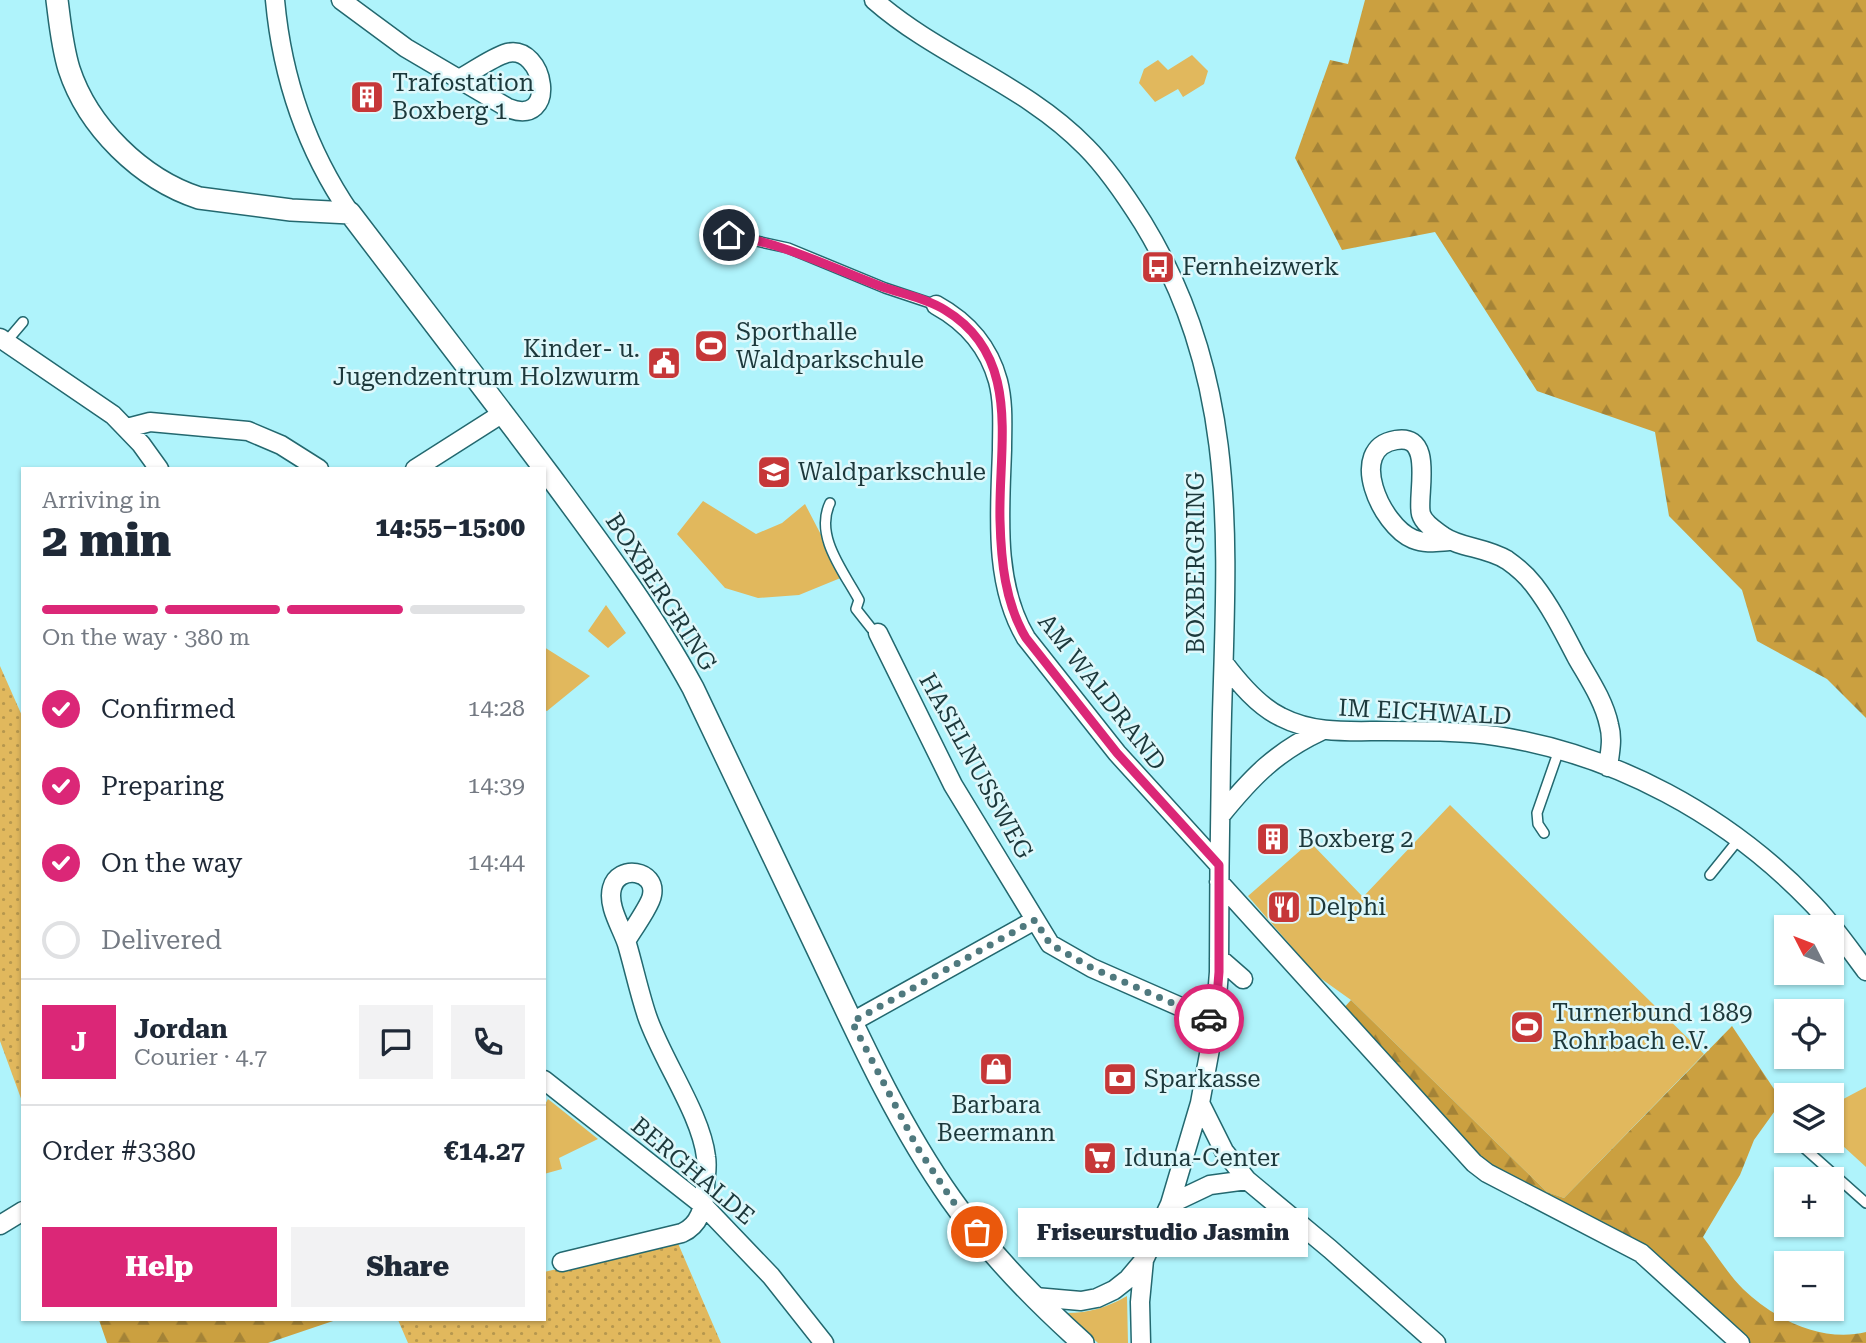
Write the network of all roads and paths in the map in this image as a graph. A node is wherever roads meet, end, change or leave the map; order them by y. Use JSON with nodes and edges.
{"nodes":[{"id":1,"x":57,"y":0,"type":"edge"},
{"id":2,"x":275,"y":0,"type":"edge"},
{"id":3,"x":341,"y":0,"type":"edge"},
{"id":4,"x":874,"y":0,"type":"edge"},
{"id":5,"x":458,"y":79,"type":"dead end"},
{"id":6,"x":350,"y":214,"type":"junction"},
{"id":7,"x":729,"y":235,"type":"dead end"},
{"id":8,"x":936,"y":305,"type":"joint"},
{"id":9,"x":23,"y":322,"type":"dead end"},
{"id":10,"x":3,"y":340,"type":"edge"},
{"id":11,"x":503,"y":413,"type":"junction"},
{"id":12,"x":127,"y":428,"type":"junction"},
{"id":13,"x":157,"y":467,"type":"edge"},
{"id":14,"x":316,"y":467,"type":"edge"},
{"id":15,"x":418,"y":467,"type":"edge"},
{"id":16,"x":543,"y":467,"type":"edge"},
{"id":17,"x":546,"y":471,"type":"edge"},
{"id":18,"x":830,"y":503,"type":"dead end"},
{"id":19,"x":1449,"y":541,"type":"junction"},
{"id":20,"x":878,"y":633,"type":"joint"},
{"id":21,"x":1224,"y":663,"type":"junction"},
{"id":22,"x":1321,"y":731,"type":"junction"},
{"id":23,"x":1559,"y":750,"type":"junction"},
{"id":24,"x":1608,"y":767,"type":"junction"},
{"id":25,"x":1548,"y":778,"type":"junction"},
{"id":26,"x":1560,"y":782,"type":"dead end"},
{"id":27,"x":1222,"y":815,"type":"junction"},
{"id":28,"x":1544,"y":833,"type":"dead end"},
{"id":29,"x":1739,"y":839,"type":"junction"},
{"id":30,"x":1219,"y":874,"type":"junction"},
{"id":31,"x":1710,"y":875,"type":"dead end"},
{"id":32,"x":1035,"y":920,"type":"junction"},
{"id":33,"x":626,"y":941,"type":"dead end"},
{"id":34,"x":1219,"y":958,"type":"junction"},
{"id":35,"x":1866,"y":971,"type":"edge"},
{"id":36,"x":1243,"y":979,"type":"dead end"},
{"id":37,"x":1215,"y":1021,"type":"junction"},
{"id":38,"x":852,"y":1022,"type":"junction"},
{"id":39,"x":546,"y":1082,"type":"edge"},
{"id":40,"x":1200,"y":1103,"type":"junction"},
{"id":41,"x":1810,"y":1153,"type":"edge"},
{"id":42,"x":1247,"y":1180,"type":"junction"},
{"id":43,"x":1866,"y":1203,"type":"edge"},
{"id":44,"x":1170,"y":1204,"type":"junction"},
{"id":45,"x":704,"y":1206,"type":"junction"},
{"id":46,"x":21,"y":1212,"type":"edge"},
{"id":47,"x":0,"y":1225,"type":"edge"},
{"id":48,"x":1144,"y":1261,"type":"junction"},
{"id":49,"x":562,"y":1262,"type":"dead end"},
{"id":50,"x":1035,"y":1297,"type":"junction"},
{"id":51,"x":824,"y":1343,"type":"edge"},
{"id":52,"x":1083,"y":1343,"type":"edge"},
{"id":53,"x":1141,"y":1343,"type":"edge"},
{"id":54,"x":1436,"y":1343,"type":"edge"},
{"id":55,"x":1740,"y":1343,"type":"edge"}],
"edges":[{"from":1,"to":6,"type":"street"},
{"from":2,"to":6,"type":"street","name":"BOXBERGRING"},
{"from":3,"to":5,"type":"street"},
{"from":4,"to":21,"type":"street","name":"BOXBERGRING"},
{"from":6,"to":11,"type":"street","name":"BOXBERGRING"},
{"from":7,"to":8,"type":"lane","name":"AM WALDRAND"},
{"from":8,"to":30,"type":"street","name":"AM WALDRAND"},
{"from":9,"to":10,"type":"lane"},
{"from":10,"to":12,"type":"street"},
{"from":11,"to":15,"type":"street"},
{"from":11,"to":16,"type":"street","name":"BOXBERGRING"},
{"from":12,"to":13,"type":"street"},
{"from":12,"to":14,"type":"street"},
{"from":17,"to":38,"type":"street","name":"BOXBERGRING"},
{"from":18,"to":20,"type":"lane"},
{"from":19,"to":19,"type":"street"},
{"from":19,"to":24,"type":"street"},
{"from":20,"to":32,"type":"street","name":"HASELNUSSWEG"},
{"from":21,"to":22,"type":"street","name":"IM EICHWALD"},
{"from":21,"to":27,"type":"street","name":"BOXBERGRING"},
{"from":22,"to":23,"type":"street","name":"IM EICHWALD"},
{"from":22,"to":27,"type":"street","name":"IM EICHWALD"},
{"from":23,"to":24,"type":"street","name":"IM EICHWALD"},
{"from":23,"to":25,"type":"lane"},
{"from":24,"to":29,"type":"street","name":"IM EICHWALD"},
{"from":25,"to":26,"type":"lane"},
{"from":25,"to":28,"type":"lane"},
{"from":27,"to":30,"type":"street","name":"BOXBERGRING"},
{"from":29,"to":31,"type":"lane"},
{"from":29,"to":35,"type":"street","name":"IM EICHWALD"},
{"from":30,"to":34,"type":"street","name":"BOXBERGRING"},
{"from":30,"to":55,"type":"street","name":"AM WALDRAND"},
{"from":32,"to":37,"type":"street","name":"HASELNUSSWEG"},
{"from":32,"to":38,"type":"street"},
{"from":33,"to":45,"type":"street"},
{"from":34,"to":36,"type":"street"},
{"from":34,"to":37,"type":"street","name":"BOXBERGRING"},
{"from":37,"to":40,"type":"street","name":"BOXBERGRING"},
{"from":38,"to":50,"type":"street","name":"BOXBERGRING"},
{"from":39,"to":45,"type":"street","name":"BERGHALDE"},
{"from":40,"to":42,"type":"street"},
{"from":40,"to":44,"type":"street","name":"BOXBERGRING"},
{"from":41,"to":43,"type":"lane"},
{"from":42,"to":44,"type":"street"},
{"from":42,"to":54,"type":"street"},
{"from":44,"to":48,"type":"street","name":"BOXBERGRING"},
{"from":45,"to":49,"type":"street"},
{"from":45,"to":51,"type":"street","name":"BERGHALDE"},
{"from":46,"to":47,"type":"street"},
{"from":48,"to":50,"type":"street","name":"BOXBERGRING"},
{"from":48,"to":53,"type":"street","name":"BOXBERGRING"},
{"from":50,"to":52,"type":"street","name":"BOXBERGRING"}]}
